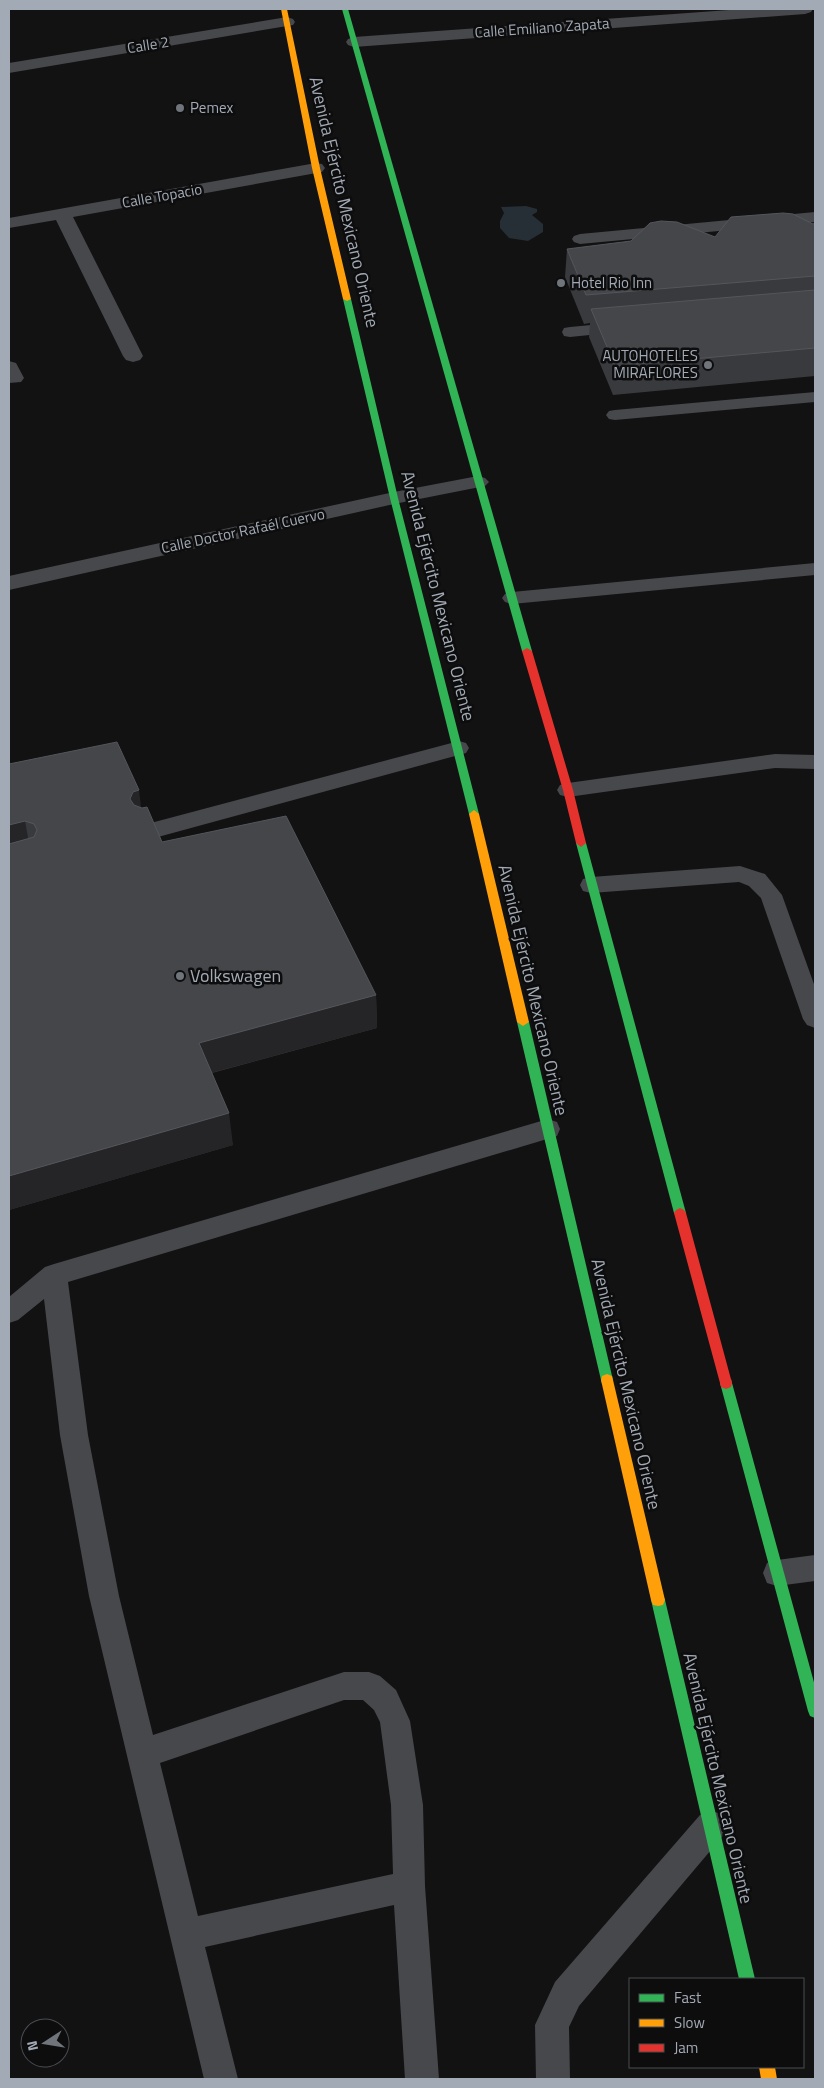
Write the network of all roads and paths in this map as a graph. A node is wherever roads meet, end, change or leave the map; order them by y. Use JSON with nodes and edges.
{"nodes":[{"id":1,"x":345,"y":9,"type":"edge"},
{"id":2,"x":805,"y":9,"type":"edge"},
{"id":3,"x":760,"y":10,"type":"edge"},
{"id":4,"x":286,"y":15,"type":"edge"},
{"id":5,"x":354,"y":42,"type":"junction"},
{"id":6,"x":9,"y":68,"type":"edge"},
{"id":7,"x":316,"y":168,"type":"junction"},
{"id":8,"x":62,"y":214,"type":"junction"},
{"id":9,"x":815,"y":217,"type":"edge"},
{"id":10,"x":9,"y":223,"type":"edge"},
{"id":11,"x":580,"y":239,"type":"dead end"},
{"id":12,"x":638,"y":326,"type":"edge"},
{"id":13,"x":570,"y":332,"type":"dead end"},
{"id":14,"x":133,"y":356,"type":"dead end"},
{"id":15,"x":815,"y":397,"type":"edge"},
{"id":16,"x":615,"y":415,"type":"dead end"},
{"id":17,"x":478,"y":482,"type":"junction"},
{"id":18,"x":394,"y":498,"type":"junction"},
{"id":19,"x":815,"y":569,"type":"edge"},
{"id":20,"x":9,"y":583,"type":"edge"},
{"id":21,"x":512,"y":598,"type":"junction"},
{"id":22,"x":459,"y":748,"type":"junction"},
{"id":23,"x":815,"y":762,"type":"edge"},
{"id":24,"x":568,"y":790,"type":"junction"},
{"id":25,"x":147,"y":832,"type":"edge"},
{"id":26,"x":591,"y":885,"type":"junction"},
{"id":27,"x":815,"y":1019,"type":"edge"},
{"id":28,"x":548,"y":1129,"type":"junction"},
{"id":29,"x":54,"y":1275,"type":"junction"},
{"id":30,"x":9,"y":1312,"type":"edge"},
{"id":31,"x":815,"y":1568,"type":"edge"},
{"id":32,"x":777,"y":1573,"type":"junction"},
{"id":33,"x":815,"y":1711,"type":"edge"},
{"id":34,"x":141,"y":1754,"type":"junction"},
{"id":35,"x":711,"y":1826,"type":"junction"},
{"id":36,"x":409,"y":1886,"type":"junction"},
{"id":37,"x":185,"y":1935,"type":"junction"},
{"id":38,"x":747,"y":1978,"type":"edge"},
{"id":39,"x":221,"y":2079,"type":"edge"},
{"id":40,"x":422,"y":2079,"type":"edge"},
{"id":41,"x":553,"y":2079,"type":"edge"}],
"edges":[{"from":1,"to":5,"type":"main road"},
{"from":2,"to":3,"type":"street","name":"Calle Emiliano Zapata"},
{"from":3,"to":5,"type":"street","name":"Calle Emiliano Zapata"},
{"from":4,"to":6,"type":"street","name":"Calle 2"},
{"from":4,"to":7,"type":"main road","name":"Avenida Ejército Mexicano Oriente"},
{"from":5,"to":17,"type":"main road"},
{"from":7,"to":8,"type":"street","name":"Calle Topacio"},
{"from":7,"to":18,"type":"main road","name":"Avenida Ejército Mexicano Oriente"},
{"from":8,"to":10,"type":"street","name":"Calle Topacio"},
{"from":8,"to":14,"type":"street"},
{"from":9,"to":11,"type":"lane"},
{"from":12,"to":13,"type":"lane"},
{"from":15,"to":16,"type":"lane"},
{"from":17,"to":18,"type":"street","name":"Calle Doctor Rafaél Cuervo"},
{"from":17,"to":21,"type":"main road"},
{"from":18,"to":20,"type":"street","name":"Calle Doctor Rafaél Cuervo"},
{"from":18,"to":22,"type":"main road","name":"Avenida Ejército Mexicano Oriente"},
{"from":19,"to":21,"type":"lane"},
{"from":21,"to":24,"type":"main road"},
{"from":22,"to":25,"type":"lane"},
{"from":22,"to":28,"type":"main road","name":"Avenida Ejército Mexicano Oriente"},
{"from":23,"to":24,"type":"lane"},
{"from":24,"to":26,"type":"main road"},
{"from":26,"to":27,"type":"lane"},
{"from":26,"to":32,"type":"main road"},
{"from":28,"to":29,"type":"lane"},
{"from":28,"to":35,"type":"main road","name":"Avenida Ejército Mexicano Oriente"},
{"from":29,"to":30,"type":"lane"},
{"from":29,"to":34,"type":"lane"},
{"from":31,"to":32,"type":"lane"},
{"from":32,"to":33,"type":"main road"},
{"from":34,"to":36,"type":"lane"},
{"from":34,"to":37,"type":"lane"},
{"from":35,"to":38,"type":"main road","name":"Avenida Ejército Mexicano Oriente"},
{"from":35,"to":41,"type":"lane"},
{"from":36,"to":37,"type":"lane"},
{"from":36,"to":40,"type":"lane"},
{"from":37,"to":39,"type":"lane"}]}
